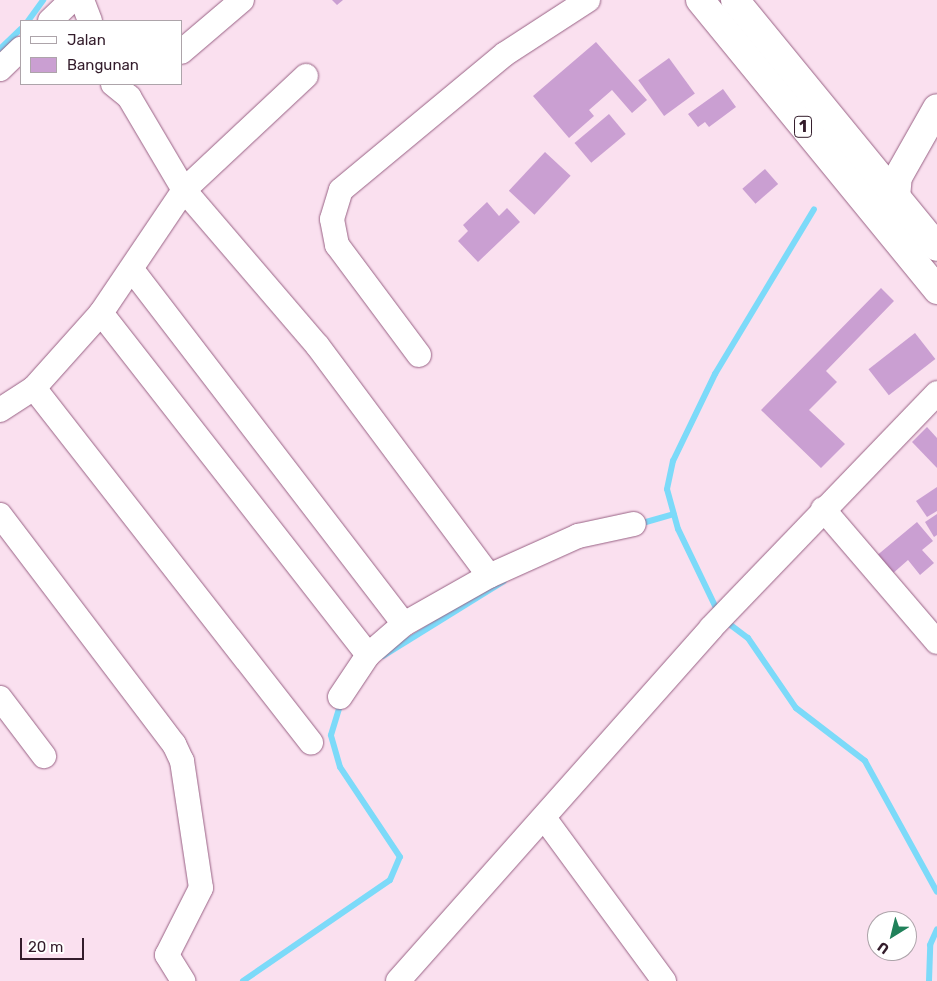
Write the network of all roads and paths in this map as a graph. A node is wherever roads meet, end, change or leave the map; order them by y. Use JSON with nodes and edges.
{"nodes":[{"id":1,"x":72,"y":0,"type":"edge"},
{"id":2,"x":82,"y":0,"type":"edge"},
{"id":3,"x":242,"y":0,"type":"edge"},
{"id":4,"x":588,"y":0,"type":"edge"},
{"id":5,"x":700,"y":0,"type":"edge"},
{"id":6,"x":735,"y":0,"type":"edge"},
{"id":7,"x":51,"y":20,"type":"edge"},
{"id":8,"x":90,"y":20,"type":"edge"},
{"id":9,"x":20,"y":50,"type":"edge"},
{"id":10,"x":182,"y":51,"type":"edge"},
{"id":11,"x":0,"y":69,"type":"edge"},
{"id":12,"x":306,"y":76,"type":"dead end"},
{"id":13,"x":129,"y":88,"type":"edge"},
{"id":14,"x":937,"y":108,"type":"edge"},
{"id":15,"x":184,"y":190,"type":"junction"},
{"id":16,"x":894,"y":196,"type":"junction"},
{"id":17,"x":937,"y":247,"type":"edge"},
{"id":18,"x":907,"y":253,"type":"junction"},
{"id":19,"x":133,"y":271,"type":"junction"},
{"id":20,"x":937,"y":290,"type":"edge"},
{"id":21,"x":102,"y":312,"type":"junction"},
{"id":22,"x":419,"y":355,"type":"dead end"},
{"id":23,"x":34,"y":388,"type":"junction"},
{"id":24,"x":937,"y":393,"type":"edge"},
{"id":25,"x":0,"y":410,"type":"edge"},
{"id":26,"x":823,"y":509,"type":"junction"},
{"id":27,"x":0,"y":515,"type":"edge"},
{"id":28,"x":634,"y":524,"type":"dead end"},
{"id":29,"x":489,"y":576,"type":"junction"},
{"id":30,"x":404,"y":624,"type":"junction"},
{"id":31,"x":937,"y":642,"type":"edge"},
{"id":32,"x":368,"y":655,"type":"junction"},
{"id":33,"x":340,"y":697,"type":"dead end"},
{"id":34,"x":0,"y":698,"type":"edge"},
{"id":35,"x":311,"y":744,"type":"dead end"},
{"id":36,"x":44,"y":756,"type":"dead end"},
{"id":37,"x":545,"y":819,"type":"junction"},
{"id":38,"x":183,"y":981,"type":"edge"},
{"id":39,"x":398,"y":981,"type":"edge"},
{"id":40,"x":664,"y":981,"type":"edge"}],
"edges":[{"from":1,"to":7,"type":"street"},
{"from":2,"to":8,"type":"street"},
{"from":3,"to":10,"type":"street"},
{"from":4,"to":22,"type":"street"},
{"from":5,"to":18,"type":"highway","number":"1"},
{"from":6,"to":16,"type":"highway","number":"1"},
{"from":9,"to":11,"type":"street"},
{"from":12,"to":15,"type":"street"},
{"from":13,"to":15,"type":"street"},
{"from":14,"to":16,"type":"highway"},
{"from":15,"to":19,"type":"street"},
{"from":15,"to":29,"type":"street"},
{"from":16,"to":17,"type":"highway","number":"1"},
{"from":16,"to":18,"type":"highway"},
{"from":18,"to":20,"type":"highway","number":"1"},
{"from":19,"to":21,"type":"street"},
{"from":19,"to":30,"type":"street"},
{"from":21,"to":23,"type":"street"},
{"from":21,"to":32,"type":"street"},
{"from":23,"to":25,"type":"street"},
{"from":23,"to":35,"type":"street"},
{"from":24,"to":26,"type":"street"},
{"from":26,"to":31,"type":"street"},
{"from":26,"to":37,"type":"street"},
{"from":27,"to":38,"type":"street"},
{"from":28,"to":29,"type":"street"},
{"from":29,"to":30,"type":"street"},
{"from":30,"to":32,"type":"street"},
{"from":32,"to":33,"type":"street"},
{"from":34,"to":36,"type":"street"},
{"from":37,"to":39,"type":"street"},
{"from":37,"to":40,"type":"street"}]}
